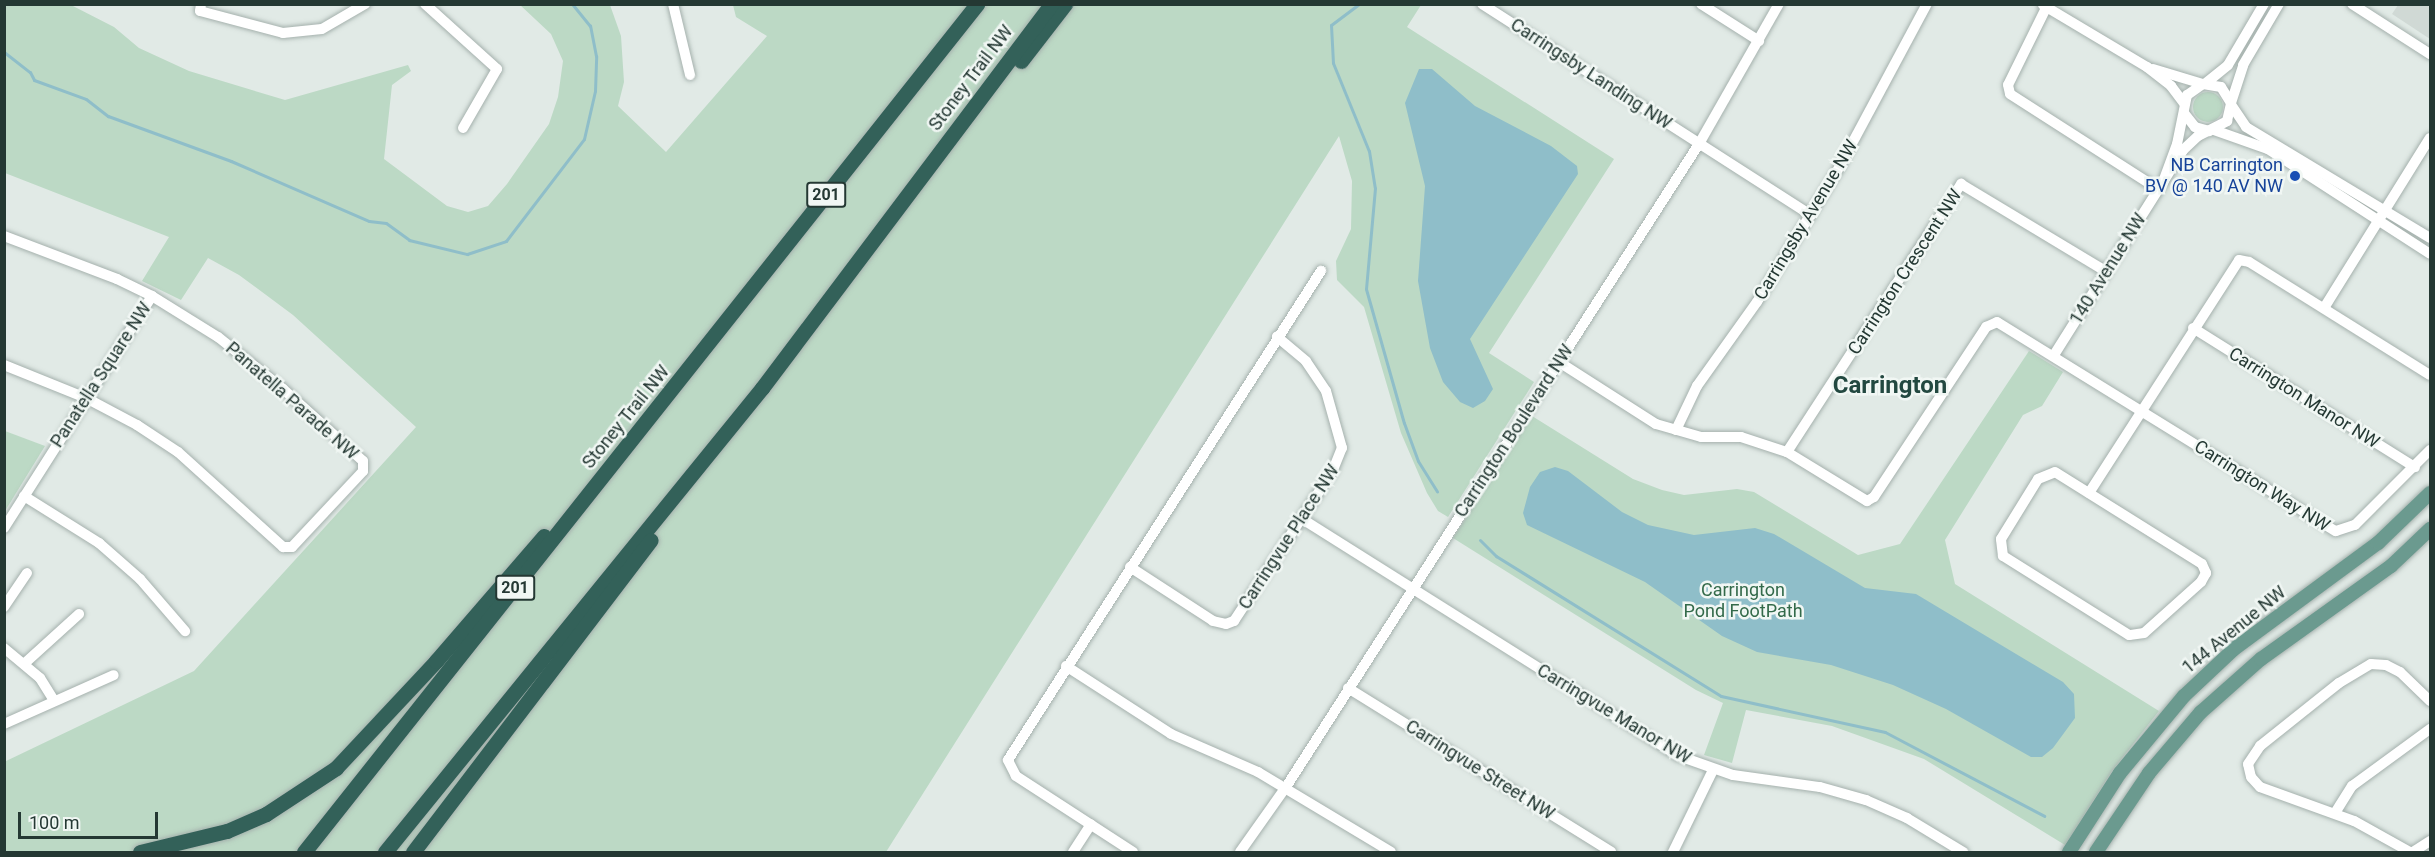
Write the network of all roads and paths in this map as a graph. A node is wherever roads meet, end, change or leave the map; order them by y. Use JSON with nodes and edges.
{"nodes":[{"id":1,"x":201,"y":4,"type":"edge"},
{"id":2,"x":365,"y":4,"type":"edge"},
{"id":3,"x":425,"y":4,"type":"edge"},
{"id":4,"x":673,"y":4,"type":"edge"},
{"id":5,"x":964,"y":4,"type":"edge"},
{"id":6,"x":977,"y":4,"type":"edge"},
{"id":7,"x":1051,"y":4,"type":"edge"},
{"id":8,"x":1065,"y":4,"type":"edge"},
{"id":9,"x":1482,"y":4,"type":"edge"},
{"id":10,"x":1701,"y":4,"type":"edge"},
{"id":11,"x":1779,"y":4,"type":"edge"},
{"id":12,"x":1927,"y":4,"type":"edge"},
{"id":13,"x":2264,"y":4,"type":"edge"},
{"id":14,"x":2279,"y":4,"type":"edge"},
{"id":15,"x":2352,"y":4,"type":"edge"},
{"id":16,"x":2046,"y":5,"type":"edge"},
{"id":17,"x":1759,"y":41,"type":"junction"},
{"id":18,"x":2430,"y":54,"type":"edge"},
{"id":19,"x":927,"y":67,"type":"junction"},
{"id":20,"x":2147,"y":68,"type":"junction"},
{"id":21,"x":690,"y":75,"type":"dead end"},
{"id":22,"x":2204,"y":83,"type":"junction"},
{"id":23,"x":2232,"y":105,"type":"junction"},
{"id":24,"x":2184,"y":108,"type":"junction"},
{"id":25,"x":463,"y":128,"type":"dead end"},
{"id":26,"x":2213,"y":130,"type":"junction"},
{"id":27,"x":2430,"y":138,"type":"edge"},
{"id":28,"x":1699,"y":144,"type":"junction"},
{"id":29,"x":2160,"y":186,"type":"junction"},
{"id":30,"x":2386,"y":210,"type":"junction"},
{"id":31,"x":1811,"y":215,"type":"junction"},
{"id":32,"x":2380,"y":221,"type":"junction"},
{"id":33,"x":883,"y":228,"type":"junction"},
{"id":34,"x":4,"y":236,"type":"edge"},
{"id":35,"x":2430,"y":238,"type":"edge"},
{"id":36,"x":2430,"y":254,"type":"edge"},
{"id":37,"x":1321,"y":272,"type":"dead end"},
{"id":38,"x":2107,"y":272,"type":"junction"},
{"id":39,"x":152,"y":296,"type":"junction"},
{"id":40,"x":2324,"y":308,"type":"junction"},
{"id":41,"x":725,"y":324,"type":"junction"},
{"id":42,"x":2193,"y":328,"type":"junction"},
{"id":43,"x":1277,"y":337,"type":"junction"},
{"id":44,"x":2054,"y":355,"type":"junction"},
{"id":45,"x":1559,"y":362,"type":"junction"},
{"id":46,"x":4,"y":366,"type":"edge"},
{"id":47,"x":2430,"y":375,"type":"edge"},
{"id":48,"x":762,"y":388,"type":"junction"},
{"id":49,"x":86,"y":398,"type":"junction"},
{"id":50,"x":2141,"y":411,"type":"junction"},
{"id":51,"x":1676,"y":430,"type":"junction"},
{"id":52,"x":2430,"y":450,"type":"edge"},
{"id":53,"x":1787,"y":452,"type":"junction"},
{"id":54,"x":2415,"y":467,"type":"junction"},
{"id":55,"x":2430,"y":493,"type":"edge"},
{"id":56,"x":2089,"y":494,"type":"junction"},
{"id":57,"x":24,"y":496,"type":"junction"},
{"id":58,"x":1302,"y":519,"type":"junction"},
{"id":59,"x":4,"y":528,"type":"edge"},
{"id":60,"x":2430,"y":529,"type":"edge"},
{"id":61,"x":1130,"y":567,"type":"junction"},
{"id":62,"x":27,"y":573,"type":"dead end"},
{"id":63,"x":1413,"y":588,"type":"junction"},
{"id":64,"x":4,"y":607,"type":"edge"},
{"id":65,"x":79,"y":614,"type":"dead end"},
{"id":66,"x":185,"y":631,"type":"dead end"},
{"id":67,"x":4,"y":648,"type":"edge"},
{"id":68,"x":25,"y":663,"type":"junction"},
{"id":69,"x":1066,"y":666,"type":"junction"},
{"id":70,"x":114,"y":675,"type":"dead end"},
{"id":71,"x":1348,"y":688,"type":"junction"},
{"id":72,"x":54,"y":700,"type":"junction"},
{"id":73,"x":2430,"y":701,"type":"edge"},
{"id":74,"x":4,"y":724,"type":"edge"},
{"id":75,"x":2430,"y":729,"type":"edge"},
{"id":76,"x":1713,"y":770,"type":"junction"},
{"id":77,"x":1286,"y":787,"type":"junction"},
{"id":78,"x":2335,"y":813,"type":"junction"},
{"id":79,"x":1091,"y":824,"type":"junction"},
{"id":80,"x":2430,"y":841,"type":"edge"},
{"id":81,"x":140,"y":852,"type":"edge"},
{"id":82,"x":304,"y":852,"type":"edge"},
{"id":83,"x":386,"y":852,"type":"edge"},
{"id":84,"x":413,"y":852,"type":"edge"},
{"id":85,"x":1073,"y":852,"type":"edge"},
{"id":86,"x":1133,"y":852,"type":"edge"},
{"id":87,"x":1240,"y":852,"type":"edge"},
{"id":88,"x":1391,"y":852,"type":"edge"},
{"id":89,"x":1611,"y":852,"type":"edge"},
{"id":90,"x":1673,"y":852,"type":"edge"},
{"id":91,"x":1963,"y":852,"type":"edge"},
{"id":92,"x":2069,"y":852,"type":"edge"},
{"id":93,"x":2096,"y":852,"type":"edge"},
{"id":94,"x":2412,"y":852,"type":"edge"}],
"edges":[{"from":1,"to":2,"type":"street"},
{"from":3,"to":25,"type":"street"},
{"from":4,"to":21,"type":"street"},
{"from":5,"to":19,"type":"highway"},
{"from":6,"to":19,"type":"highway","name":"Stoney Trail NW","number":"201"},
{"from":7,"to":33,"type":"highway","name":"Stoney Trail NW"},
{"from":8,"to":33,"type":"highway"},
{"from":9,"to":28,"type":"street","name":"Carringsby Landing NW"},
{"from":10,"to":17,"type":"street"},
{"from":11,"to":17,"type":"street","name":"Carrington Boulevard NW"},
{"from":12,"to":31,"type":"street","name":"Carringsby Avenue NW"},
{"from":13,"to":22,"type":"street","name":"140 Avenue NW"},
{"from":14,"to":23,"type":"street","name":"140 Avenue NW"},
{"from":15,"to":18,"type":"street"},
{"from":16,"to":20,"type":"street"},
{"from":16,"to":29,"type":"street"},
{"from":17,"to":28,"type":"street","name":"Carrington Boulevard NW"},
{"from":19,"to":41,"type":"highway","name":"Stoney Trail NW","number":"201"},
{"from":20,"to":22,"type":"street"},
{"from":20,"to":24,"type":"street"},
{"from":22,"to":23,"type":"street"},
{"from":22,"to":24,"type":"street","name":"140 Avenue NW"},
{"from":23,"to":26,"type":"street","name":"140 Avenue NW"},
{"from":23,"to":30,"type":"street"},
{"from":24,"to":26,"type":"street"},
{"from":24,"to":29,"type":"street","name":"140 Avenue NW"},
{"from":26,"to":29,"type":"street","name":"140 Avenue NW"},
{"from":26,"to":32,"type":"street"},
{"from":27,"to":30,"type":"street"},
{"from":28,"to":31,"type":"street","name":"Carringsby Landing NW"},
{"from":28,"to":45,"type":"street","name":"Carrington Boulevard NW"},
{"from":29,"to":38,"type":"street","name":"140 Avenue NW"},
{"from":30,"to":32,"type":"street"},
{"from":30,"to":35,"type":"street"},
{"from":31,"to":51,"type":"street","name":"Carringsby Avenue NW"},
{"from":32,"to":36,"type":"street"},
{"from":32,"to":40,"type":"street"},
{"from":33,"to":48,"type":"highway","name":"Stoney Trail NW"},
{"from":34,"to":39,"type":"street","name":"Panatella Square NW"},
{"from":37,"to":43,"type":"street"},
{"from":38,"to":44,"type":"street","name":"140 Avenue NW"},
{"from":38,"to":53,"type":"street","name":"Carrington Crescent NW"},
{"from":39,"to":49,"type":"street","name":"Panatella Square NW"},
{"from":39,"to":49,"type":"street","name":"Panatella Parade NW"},
{"from":40,"to":42,"type":"street"},
{"from":40,"to":47,"type":"street"},
{"from":41,"to":81,"type":"highway"},
{"from":41,"to":82,"type":"highway","name":"Stoney Trail NW","number":"201"},
{"from":42,"to":50,"type":"street"},
{"from":42,"to":54,"type":"street","name":"Carrington Manor NW"},
{"from":43,"to":58,"type":"street","name":"Carringvue Place NW"},
{"from":43,"to":61,"type":"street"},
{"from":44,"to":50,"type":"street","name":"Carrington Way NW"},
{"from":44,"to":53,"type":"street"},
{"from":45,"to":51,"type":"street"},
{"from":45,"to":63,"type":"street","name":"Carrington Boulevard NW"},
{"from":46,"to":49,"type":"street","name":"Panatella Parade NW"},
{"from":48,"to":83,"type":"highway","name":"Stoney Trail NW"},
{"from":48,"to":84,"type":"highway"},
{"from":49,"to":57,"type":"street","name":"Panatella Square NW"},
{"from":50,"to":54,"type":"street","name":"Carrington Way NW"},
{"from":50,"to":56,"type":"street"},
{"from":51,"to":53,"type":"street"},
{"from":52,"to":54,"type":"street","name":"Carrington Way NW"},
{"from":55,"to":92,"type":"main road","name":"144 Avenue NW"},
{"from":56,"to":56,"type":"street"},
{"from":57,"to":59,"type":"street","name":"Panatella Square NW"},
{"from":57,"to":66,"type":"street"},
{"from":58,"to":61,"type":"street","name":"Carringvue Place NW"},
{"from":58,"to":63,"type":"street","name":"Carringvue Manor NW"},
{"from":60,"to":93,"type":"main road"},
{"from":61,"to":69,"type":"street"},
{"from":62,"to":64,"type":"street"},
{"from":63,"to":71,"type":"street","name":"Carrington Boulevard NW"},
{"from":63,"to":76,"type":"street","name":"Carringvue Manor NW"},
{"from":65,"to":68,"type":"street"},
{"from":67,"to":68,"type":"street"},
{"from":68,"to":72,"type":"street"},
{"from":69,"to":77,"type":"street"},
{"from":69,"to":79,"type":"street"},
{"from":70,"to":72,"type":"street"},
{"from":71,"to":77,"type":"street","name":"Carrington Boulevard NW"},
{"from":71,"to":89,"type":"street","name":"Carringvue Street NW"},
{"from":72,"to":74,"type":"street"},
{"from":73,"to":78,"type":"street"},
{"from":75,"to":78,"type":"street"},
{"from":76,"to":90,"type":"street"},
{"from":76,"to":91,"type":"street","name":"Carringvue Manor NW"},
{"from":77,"to":87,"type":"street","name":"Carrington Boulevard NW"},
{"from":77,"to":88,"type":"street"},
{"from":78,"to":94,"type":"street"},
{"from":79,"to":85,"type":"street"},
{"from":79,"to":86,"type":"street"},
{"from":80,"to":94,"type":"street"}]}
